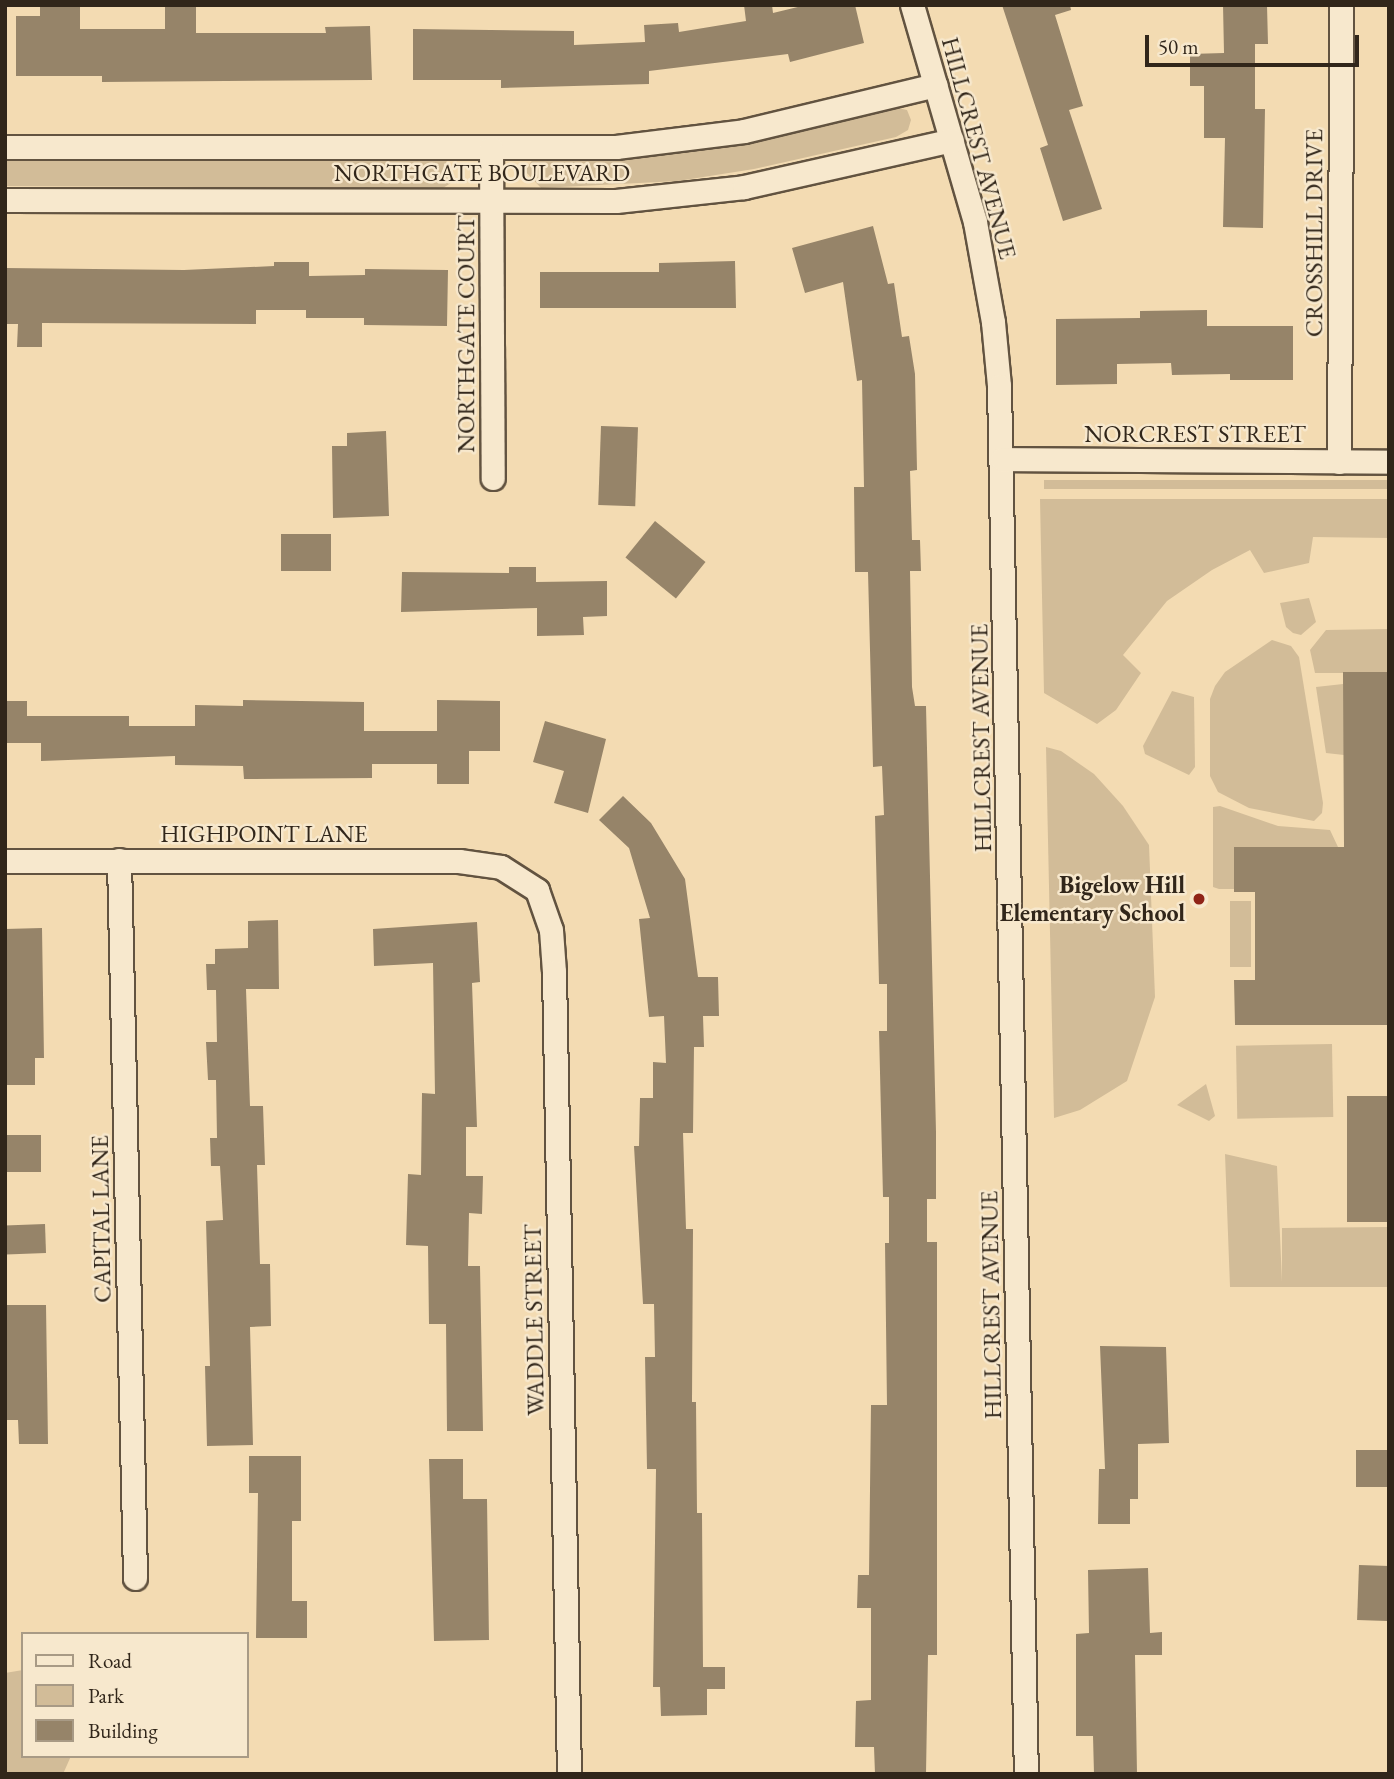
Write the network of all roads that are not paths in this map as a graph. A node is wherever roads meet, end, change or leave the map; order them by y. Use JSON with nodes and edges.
{"nodes":[{"id":1,"x":912,"y":5,"type":"edge"},
{"id":2,"x":1341,"y":5,"type":"edge"},
{"id":3,"x":936,"y":85,"type":"junction"},
{"id":4,"x":952,"y":140,"type":"junction"},
{"id":5,"x":5,"y":147,"type":"edge"},
{"id":6,"x":491,"y":148,"type":"junction"},
{"id":7,"x":5,"y":200,"type":"edge"},
{"id":8,"x":491,"y":203,"type":"junction"},
{"id":9,"x":1002,"y":459,"type":"junction"},
{"id":10,"x":1339,"y":462,"type":"junction"},
{"id":11,"x":1389,"y":462,"type":"edge"},
{"id":12,"x":493,"y":478,"type":"dead end"},
{"id":13,"x":119,"y":860,"type":"junction"},
{"id":14,"x":5,"y":861,"type":"edge"},
{"id":15,"x":521,"y":876,"type":"joint"},
{"id":16,"x":135,"y":1578,"type":"dead end"},
{"id":17,"x":569,"y":1774,"type":"edge"},
{"id":18,"x":1026,"y":1774,"type":"edge"}],
"edges":[{"from":1,"to":3,"type":"street","name":"HILLCREST AVENUE"},
{"from":2,"to":10,"type":"street","name":"CROSSHILL DRIVE"},
{"from":3,"to":4,"type":"street","name":"HILLCREST AVENUE"},
{"from":3,"to":6,"type":"street","name":"NORTHGATE BOULEVARD"},
{"from":4,"to":8,"type":"street","name":"NORTHGATE BOULEVARD"},
{"from":4,"to":9,"type":"street","name":"HILLCREST AVENUE"},
{"from":5,"to":6,"type":"street","name":"NORTHGATE BOULEVARD"},
{"from":6,"to":8,"type":"street","name":"NORTHGATE COURT"},
{"from":7,"to":8,"type":"street","name":"NORTHGATE BOULEVARD"},
{"from":8,"to":12,"type":"street","name":"NORTHGATE COURT"},
{"from":9,"to":10,"type":"street","name":"NORCREST STREET"},
{"from":9,"to":18,"type":"street","name":"HILLCREST AVENUE"},
{"from":10,"to":11,"type":"street","name":"NORCREST STREET"},
{"from":13,"to":14,"type":"street","name":"HIGHPOINT LANE"},
{"from":13,"to":15,"type":"street","name":"HIGHPOINT LANE"},
{"from":13,"to":16,"type":"street","name":"CAPITAL LANE"},
{"from":15,"to":17,"type":"street","name":"WADDLE STREET"}]}
